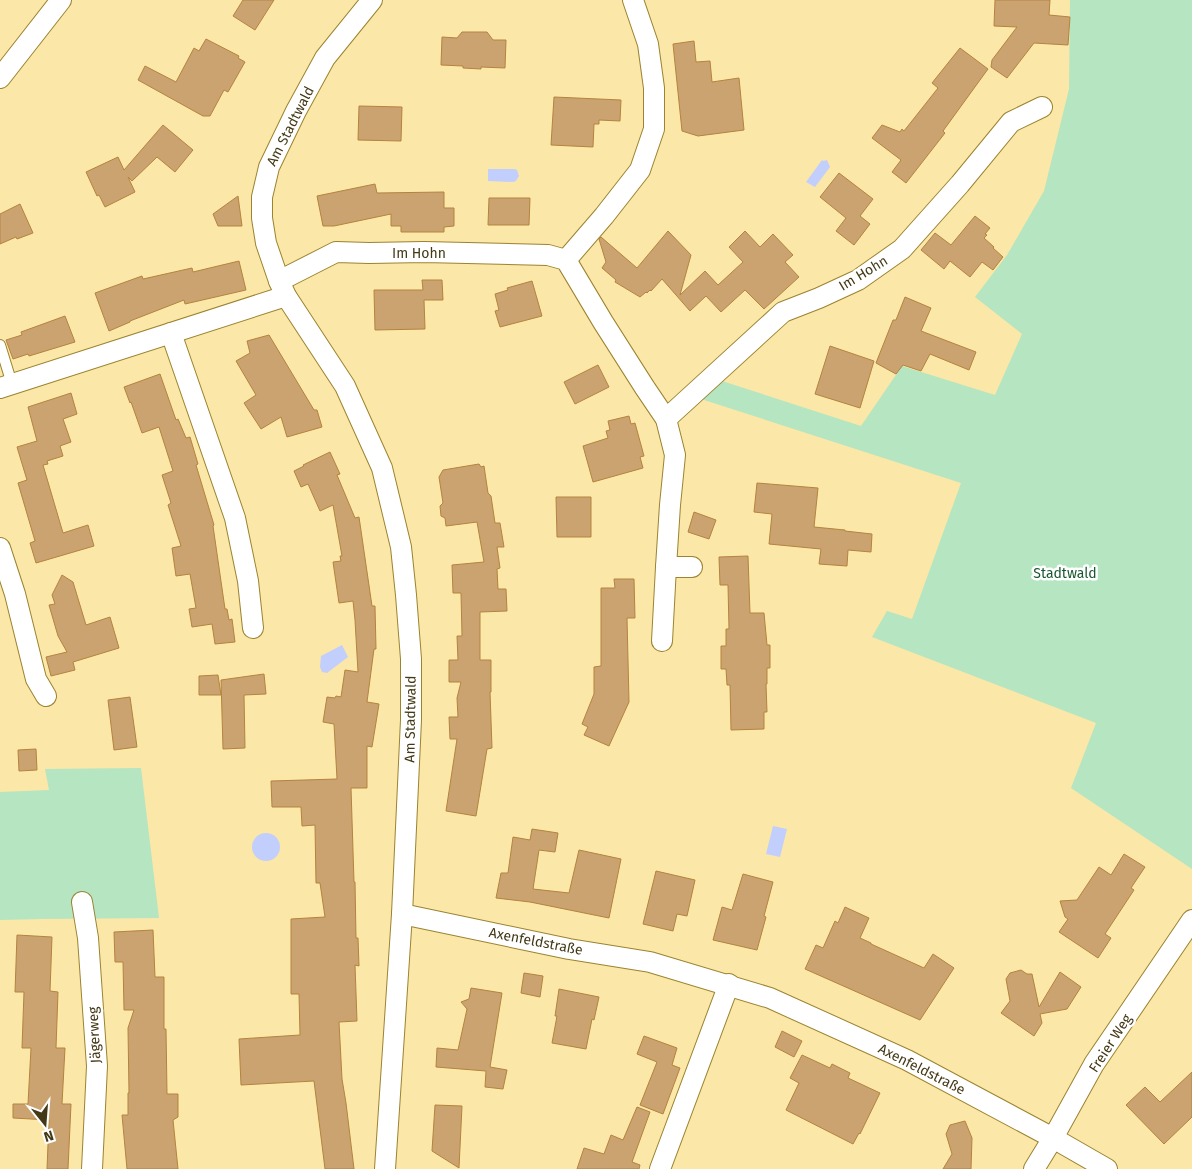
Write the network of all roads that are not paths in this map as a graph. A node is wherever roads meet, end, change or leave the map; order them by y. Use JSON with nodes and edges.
{"nodes":[{"id":1,"x":61,"y":0,"type":"edge"},
{"id":2,"x":372,"y":0,"type":"edge"},
{"id":3,"x":633,"y":0,"type":"edge"},
{"id":4,"x":0,"y":78,"type":"edge"},
{"id":5,"x":1042,"y":107,"type":"dead end"},
{"id":6,"x":566,"y":260,"type":"junction"},
{"id":7,"x":282,"y":289,"type":"junction"},
{"id":8,"x":171,"y":333,"type":"junction"},
{"id":9,"x":0,"y":345,"type":"edge"},
{"id":10,"x":6,"y":386,"type":"edge"},
{"id":11,"x":666,"y":419,"type":"junction"},
{"id":12,"x":0,"y":548,"type":"edge"},
{"id":13,"x":666,"y":567,"type":"junction"},
{"id":14,"x":692,"y":568,"type":"dead end"},
{"id":15,"x":253,"y":628,"type":"dead end"},
{"id":16,"x":662,"y":641,"type":"dead end"},
{"id":17,"x":46,"y":696,"type":"dead end"},
{"id":18,"x":82,"y":902,"type":"dead end"},
{"id":19,"x":402,"y":914,"type":"junction"},
{"id":20,"x":1192,"y":920,"type":"edge"},
{"id":21,"x":729,"y":984,"type":"junction"},
{"id":22,"x":1054,"y":1138,"type":"junction"},
{"id":23,"x":92,"y":1169,"type":"edge"},
{"id":24,"x":386,"y":1169,"type":"edge"},
{"id":25,"x":660,"y":1169,"type":"edge"},
{"id":26,"x":1034,"y":1169,"type":"edge"},
{"id":27,"x":1107,"y":1169,"type":"edge"}],
"edges":[{"from":1,"to":4,"type":"street"},
{"from":2,"to":7,"type":"street","name":"Am Stadtwald"},
{"from":3,"to":6,"type":"street"},
{"from":5,"to":11,"type":"street","name":"Im Hohn"},
{"from":6,"to":7,"type":"street","name":"Im Hohn"},
{"from":6,"to":11,"type":"street"},
{"from":7,"to":8,"type":"street"},
{"from":7,"to":19,"type":"street","name":"Am Stadtwald"},
{"from":8,"to":10,"type":"street"},
{"from":8,"to":15,"type":"street"},
{"from":9,"to":10,"type":"lane"},
{"from":11,"to":13,"type":"street"},
{"from":12,"to":17,"type":"street"},
{"from":13,"to":14,"type":"street"},
{"from":13,"to":16,"type":"street"},
{"from":18,"to":23,"type":"street","name":"Jägerweg"},
{"from":19,"to":21,"type":"street","name":"Axenfeldstraße"},
{"from":19,"to":24,"type":"street","name":"Am Stadtwald"},
{"from":20,"to":22,"type":"street","name":"Freier Weg"},
{"from":21,"to":22,"type":"street","name":"Axenfeldstraße"},
{"from":21,"to":25,"type":"street"},
{"from":22,"to":26,"type":"street","name":"Freier Weg"},
{"from":22,"to":27,"type":"street","name":"Axenfeldstraße"}]}
